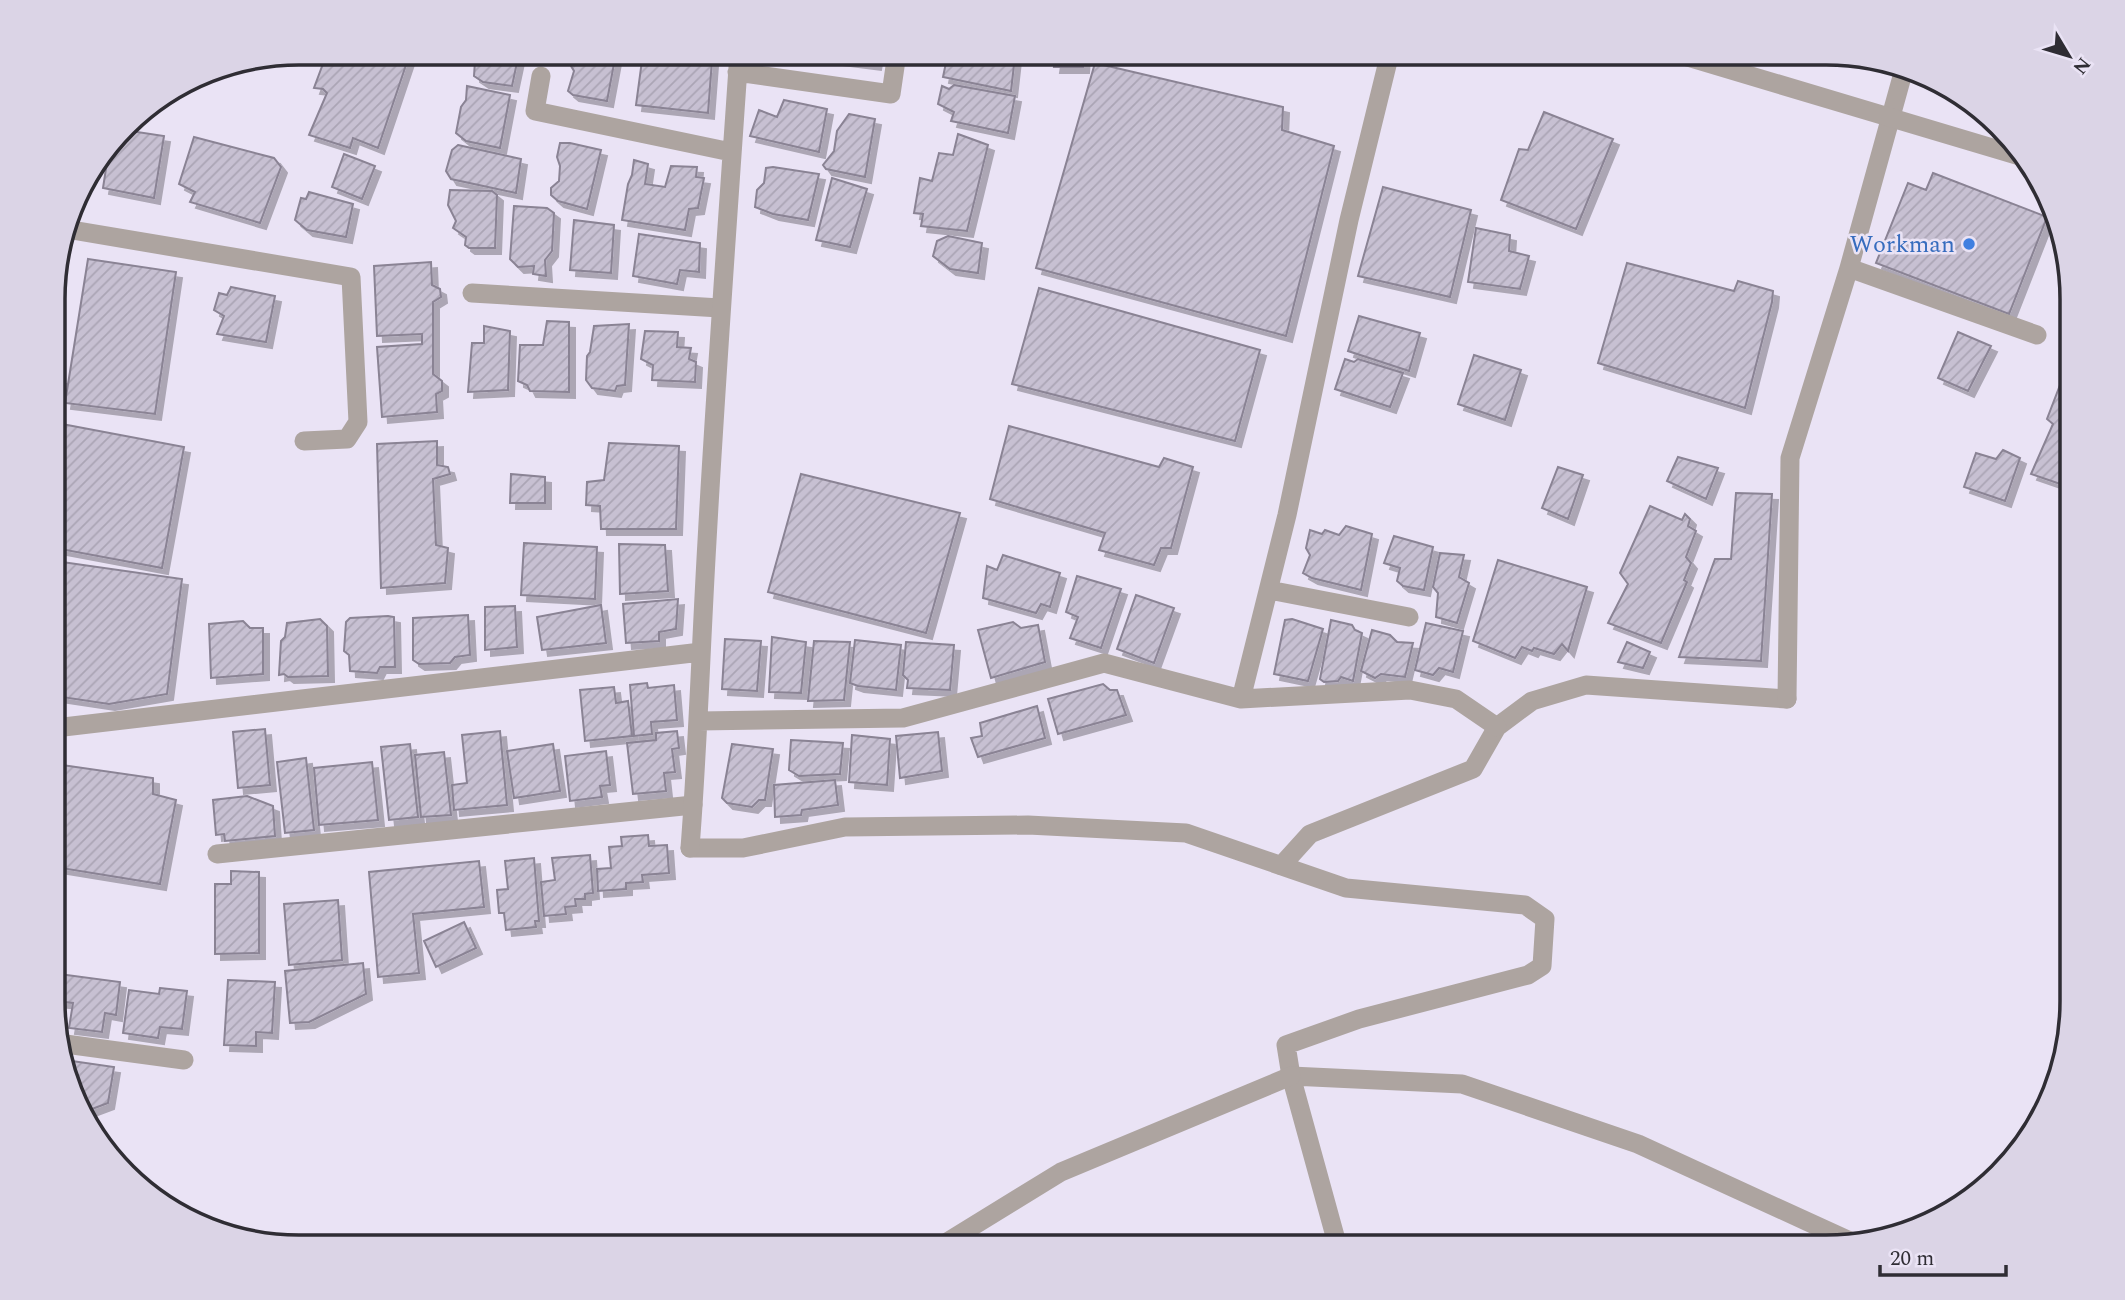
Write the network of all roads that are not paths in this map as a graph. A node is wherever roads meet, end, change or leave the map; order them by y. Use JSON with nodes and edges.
{"nodes":[{"id":1,"x":738,"y":65,"type":"edge"},
{"id":2,"x":752,"y":65,"type":"edge"},
{"id":3,"x":895,"y":65,"type":"edge"},
{"id":4,"x":1387,"y":65,"type":"edge"},
{"id":5,"x":1717,"y":65,"type":"edge"},
{"id":6,"x":541,"y":76,"type":"dead end"},
{"id":7,"x":1902,"y":78,"type":"edge"},
{"id":8,"x":1891,"y":117,"type":"junction"},
{"id":9,"x":731,"y":152,"type":"junction"},
{"id":10,"x":2009,"y":153,"type":"edge"},
{"id":11,"x":75,"y":231,"type":"edge"},
{"id":12,"x":1849,"y":268,"type":"junction"},
{"id":13,"x":472,"y":293,"type":"dead end"},
{"id":14,"x":720,"y":308,"type":"junction"},
{"id":15,"x":2037,"y":335,"type":"dead end"},
{"id":16,"x":304,"y":441,"type":"dead end"},
{"id":17,"x":1269,"y":590,"type":"junction"},
{"id":18,"x":1409,"y":617,"type":"dead end"},
{"id":19,"x":701,"y":652,"type":"junction"},
{"id":20,"x":1241,"y":699,"type":"junction"},
{"id":21,"x":699,"y":721,"type":"junction"},
{"id":22,"x":65,"y":727,"type":"edge"},
{"id":23,"x":1497,"y":727,"type":"junction"},
{"id":24,"x":693,"y":805,"type":"junction"},
{"id":25,"x":217,"y":854,"type":"dead end"},
{"id":26,"x":1281,"y":866,"type":"junction"},
{"id":27,"x":69,"y":1044,"type":"edge"},
{"id":28,"x":184,"y":1060,"type":"dead end"},
{"id":29,"x":1291,"y":1076,"type":"junction"},
{"id":30,"x":958,"y":1235,"type":"edge"},
{"id":31,"x":1335,"y":1235,"type":"edge"},
{"id":32,"x":1837,"y":1235,"type":"edge"}],
"edges":[{"from":1,"to":9,"type":"street"},
{"from":2,"to":3,"type":"street"},
{"from":4,"to":17,"type":"street"},
{"from":5,"to":8,"type":"street"},
{"from":6,"to":9,"type":"street"},
{"from":7,"to":8,"type":"street"},
{"from":8,"to":10,"type":"street"},
{"from":8,"to":12,"type":"street"},
{"from":9,"to":14,"type":"street"},
{"from":11,"to":16,"type":"street"},
{"from":12,"to":15,"type":"street"},
{"from":12,"to":23,"type":"street"},
{"from":13,"to":14,"type":"street"},
{"from":14,"to":19,"type":"street"},
{"from":17,"to":18,"type":"street"},
{"from":17,"to":20,"type":"street"},
{"from":19,"to":21,"type":"street"},
{"from":19,"to":22,"type":"street"},
{"from":20,"to":21,"type":"street"},
{"from":20,"to":23,"type":"street"},
{"from":21,"to":24,"type":"street"},
{"from":23,"to":26,"type":"street"},
{"from":24,"to":25,"type":"street"},
{"from":24,"to":26,"type":"street"},
{"from":26,"to":29,"type":"street"},
{"from":27,"to":28,"type":"street"},
{"from":29,"to":30,"type":"street"},
{"from":29,"to":31,"type":"street"},
{"from":29,"to":32,"type":"street"}]}
